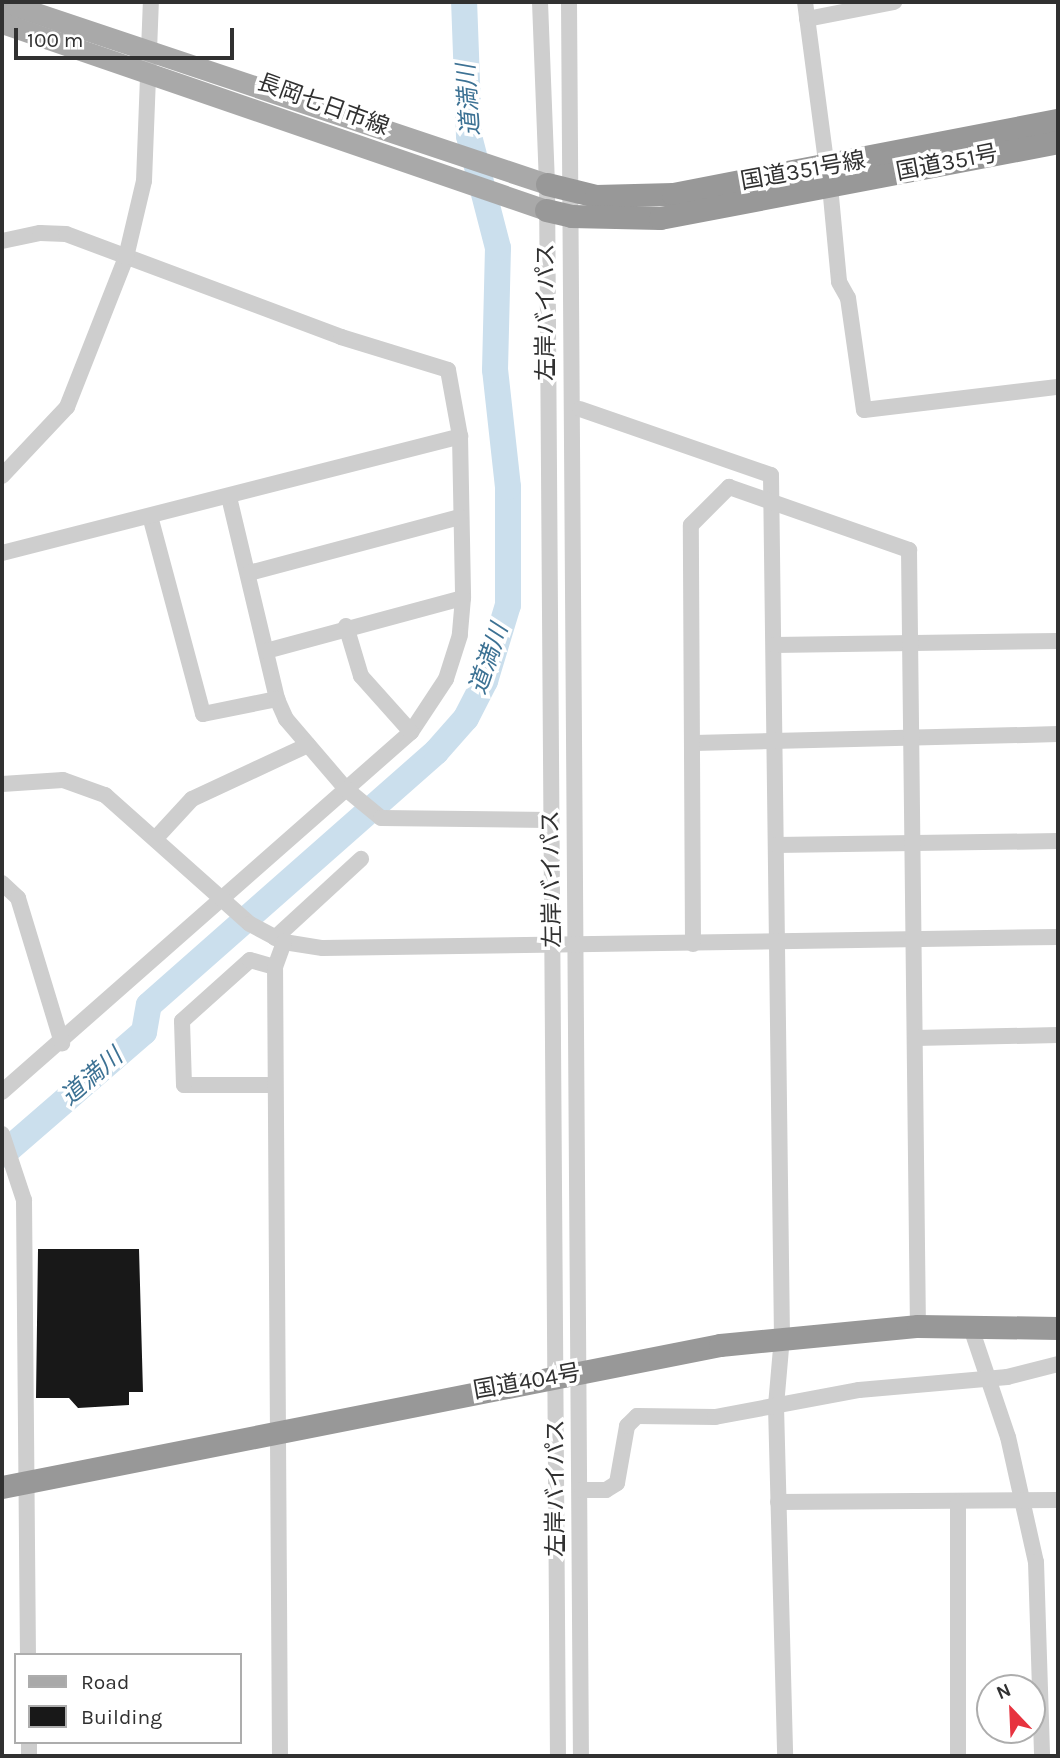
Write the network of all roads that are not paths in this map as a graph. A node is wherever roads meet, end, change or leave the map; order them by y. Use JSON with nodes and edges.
{"nodes":[{"id":1,"x":3,"y":2,"type":"edge"},
{"id":2,"x":150,"y":2,"type":"edge"},
{"id":3,"x":540,"y":2,"type":"edge"},
{"id":4,"x":569,"y":2,"type":"edge"},
{"id":5,"x":805,"y":2,"type":"edge"},
{"id":6,"x":894,"y":2,"type":"edge"},
{"id":7,"x":807,"y":19,"type":"junction"},
{"id":8,"x":2,"y":23,"type":"edge"},
{"id":9,"x":150,"y":51,"type":"junction"},
{"id":10,"x":149,"y":74,"type":"junction"},
{"id":11,"x":1058,"y":120,"type":"edge"},
{"id":12,"x":1058,"y":142,"type":"edge"},
{"id":13,"x":828,"y":177,"type":"junction"},
{"id":14,"x":547,"y":184,"type":"junction"},
{"id":15,"x":569,"y":190,"type":"junction"},
{"id":16,"x":546,"y":210,"type":"junction"},
{"id":17,"x":571,"y":216,"type":"junction"},
{"id":18,"x":2,"y":241,"type":"edge"},
{"id":19,"x":126,"y":257,"type":"junction"},
{"id":20,"x":1058,"y":387,"type":"edge"},
{"id":21,"x":580,"y":409,"type":"dead end"},
{"id":22,"x":460,"y":436,"type":"junction"},
{"id":23,"x":2,"y":476,"type":"edge"},
{"id":24,"x":229,"y":497,"type":"junction"},
{"id":25,"x":773,"y":503,"type":"junction"},
{"id":26,"x":150,"y":516,"type":"junction"},
{"id":27,"x":460,"y":517,"type":"junction"},
{"id":28,"x":2,"y":553,"type":"edge"},
{"id":29,"x":249,"y":573,"type":"junction"},
{"id":30,"x":463,"y":598,"type":"junction"},
{"id":31,"x":346,"y":626,"type":"junction"},
{"id":32,"x":1058,"y":641,"type":"edge"},
{"id":33,"x":910,"y":643,"type":"junction"},
{"id":34,"x":774,"y":645,"type":"junction"},
{"id":35,"x":266,"y":651,"type":"junction"},
{"id":36,"x":277,"y":699,"type":"junction"},
{"id":37,"x":411,"y":732,"type":"junction"},
{"id":38,"x":1058,"y":734,"type":"edge"},
{"id":39,"x":913,"y":735,"type":"junction"},
{"id":40,"x":774,"y":739,"type":"junction"},
{"id":41,"x":694,"y":743,"type":"junction"},
{"id":42,"x":308,"y":745,"type":"junction"},
{"id":43,"x":2,"y":783,"type":"edge"},
{"id":44,"x":349,"y":792,"type":"junction"},
{"id":45,"x":550,"y":820,"type":"junction"},
{"id":46,"x":156,"y":838,"type":"junction"},
{"id":47,"x":1058,"y":841,"type":"edge"},
{"id":48,"x":914,"y":844,"type":"junction"},
{"id":49,"x":776,"y":845,"type":"junction"},
{"id":50,"x":361,"y":859,"type":"dead end"},
{"id":51,"x":2,"y":883,"type":"edge"},
{"id":52,"x":221,"y":901,"type":"junction"},
{"id":53,"x":1058,"y":937,"type":"edge"},
{"id":54,"x":276,"y":938,"type":"junction"},
{"id":55,"x":913,"y":938,"type":"junction"},
{"id":56,"x":777,"y":941,"type":"junction"},
{"id":57,"x":693,"y":944,"type":"junction"},
{"id":58,"x":552,"y":945,"type":"junction"},
{"id":59,"x":575,"y":946,"type":"junction"},
{"id":60,"x":275,"y":967,"type":"junction"},
{"id":61,"x":1058,"y":1035,"type":"edge"},
{"id":62,"x":915,"y":1038,"type":"junction"},
{"id":63,"x":61,"y":1043,"type":"junction"},
{"id":64,"x":275,"y":1085,"type":"junction"},
{"id":65,"x":2,"y":1092,"type":"edge"},
{"id":66,"x":2,"y":1134,"type":"edge"},
{"id":67,"x":970,"y":1325,"type":"junction"},
{"id":68,"x":918,"y":1326,"type":"junction"},
{"id":69,"x":1058,"y":1328,"type":"edge"},
{"id":70,"x":782,"y":1337,"type":"junction"},
{"id":71,"x":1058,"y":1364,"type":"edge"},
{"id":72,"x":579,"y":1373,"type":"junction"},
{"id":73,"x":555,"y":1377,"type":"junction"},
{"id":74,"x":990,"y":1379,"type":"junction"},
{"id":75,"x":776,"y":1406,"type":"junction"},
{"id":76,"x":277,"y":1429,"type":"junction"},
{"id":77,"x":27,"y":1481,"type":"junction"},
{"id":78,"x":2,"y":1487,"type":"edge"},
{"id":79,"x":582,"y":1490,"type":"junction"},
{"id":80,"x":1024,"y":1499,"type":"junction"},
{"id":81,"x":1058,"y":1500,"type":"edge"},
{"id":82,"x":778,"y":1502,"type":"junction"},
{"id":83,"x":958,"y":1502,"type":"junction"},
{"id":84,"x":29,"y":1653,"type":"edge"},
{"id":85,"x":280,"y":1756,"type":"edge"},
{"id":86,"x":558,"y":1756,"type":"edge"},
{"id":87,"x":581,"y":1756,"type":"edge"},
{"id":88,"x":785,"y":1756,"type":"edge"},
{"id":89,"x":958,"y":1756,"type":"edge"},
{"id":90,"x":1042,"y":1756,"type":"edge"}],
"edges":[{"from":1,"to":9,"type":"main road","name":"長岡七日市線"},
{"from":2,"to":9,"type":"street"},
{"from":3,"to":14,"type":"street","name":"左岸バイパス"},
{"from":4,"to":15,"type":"street","name":"左岸バイパス"},
{"from":5,"to":7,"type":"street"},
{"from":6,"to":7,"type":"street"},
{"from":7,"to":13,"type":"street"},
{"from":8,"to":10,"type":"main road","name":"長岡七日市線"},
{"from":9,"to":10,"type":"street"},
{"from":9,"to":14,"type":"main road","name":"長岡七日市線"},
{"from":10,"to":16,"type":"main road","name":"長岡七日市線"},
{"from":10,"to":19,"type":"street"},
{"from":11,"to":13,"type":"highway","name":"国道351号線"},
{"from":12,"to":13,"type":"highway","name":"国道351号"},
{"from":13,"to":15,"type":"highway","name":"国道351号線"},
{"from":13,"to":17,"type":"highway","name":"国道351号"},
{"from":13,"to":20,"type":"street"},
{"from":14,"to":15,"type":"highway","name":"国道351号線"},
{"from":14,"to":16,"type":"street","name":"左岸バイパス"},
{"from":15,"to":17,"type":"street","name":"左岸バイパス"},
{"from":16,"to":17,"type":"highway","name":"国道351号"},
{"from":16,"to":45,"type":"street","name":"左岸バイパス"},
{"from":17,"to":59,"type":"street","name":"左岸バイパス"},
{"from":18,"to":19,"type":"street"},
{"from":19,"to":22,"type":"street"},
{"from":19,"to":23,"type":"street"},
{"from":21,"to":25,"type":"street"},
{"from":22,"to":24,"type":"street"},
{"from":22,"to":27,"type":"street"},
{"from":24,"to":26,"type":"street"},
{"from":24,"to":29,"type":"street"},
{"from":25,"to":33,"type":"street"},
{"from":25,"to":34,"type":"street"},
{"from":25,"to":41,"type":"street"},
{"from":26,"to":28,"type":"street"},
{"from":26,"to":36,"type":"street"},
{"from":27,"to":29,"type":"street"},
{"from":27,"to":30,"type":"street"},
{"from":29,"to":35,"type":"street"},
{"from":30,"to":31,"type":"street"},
{"from":30,"to":37,"type":"street"},
{"from":31,"to":35,"type":"street"},
{"from":31,"to":37,"type":"street"},
{"from":32,"to":33,"type":"street"},
{"from":33,"to":34,"type":"street"},
{"from":33,"to":39,"type":"street"},
{"from":34,"to":40,"type":"street"},
{"from":35,"to":36,"type":"street"},
{"from":36,"to":42,"type":"street"},
{"from":37,"to":44,"type":"street"},
{"from":38,"to":39,"type":"street"},
{"from":39,"to":40,"type":"street"},
{"from":39,"to":48,"type":"street"},
{"from":40,"to":41,"type":"street"},
{"from":40,"to":49,"type":"street"},
{"from":41,"to":57,"type":"street"},
{"from":42,"to":44,"type":"street"},
{"from":42,"to":46,"type":"street"},
{"from":43,"to":46,"type":"street"},
{"from":44,"to":45,"type":"street"},
{"from":44,"to":52,"type":"street"},
{"from":45,"to":58,"type":"street","name":"左岸バイパス"},
{"from":46,"to":52,"type":"street"},
{"from":47,"to":48,"type":"street"},
{"from":48,"to":49,"type":"street"},
{"from":48,"to":55,"type":"street"},
{"from":49,"to":56,"type":"street"},
{"from":50,"to":54,"type":"street"},
{"from":51,"to":63,"type":"street"},
{"from":52,"to":54,"type":"street"},
{"from":52,"to":63,"type":"street"},
{"from":53,"to":55,"type":"street"},
{"from":54,"to":58,"type":"street"},
{"from":54,"to":60,"type":"street"},
{"from":55,"to":56,"type":"street"},
{"from":55,"to":62,"type":"street"},
{"from":56,"to":57,"type":"street"},
{"from":56,"to":70,"type":"street"},
{"from":57,"to":59,"type":"street"},
{"from":58,"to":59,"type":"street"},
{"from":58,"to":73,"type":"street","name":"左岸バイパス"},
{"from":59,"to":72,"type":"street","name":"左岸バイパス"},
{"from":60,"to":64,"type":"street"},
{"from":60,"to":64,"type":"street"},
{"from":61,"to":62,"type":"street"},
{"from":62,"to":68,"type":"street"},
{"from":63,"to":65,"type":"street"},
{"from":64,"to":76,"type":"street"},
{"from":66,"to":77,"type":"street"},
{"from":67,"to":68,"type":"highway","name":"国道404号"},
{"from":67,"to":69,"type":"highway","name":"国道404号"},
{"from":67,"to":74,"type":"street"},
{"from":68,"to":70,"type":"highway","name":"国道404号"},
{"from":70,"to":72,"type":"highway","name":"国道404号"},
{"from":70,"to":75,"type":"street"},
{"from":71,"to":74,"type":"street"},
{"from":72,"to":73,"type":"highway","name":"国道404号"},
{"from":72,"to":79,"type":"street","name":"左岸バイパス"},
{"from":73,"to":76,"type":"highway","name":"国道404号"},
{"from":73,"to":86,"type":"street","name":"左岸バイパス"},
{"from":74,"to":75,"type":"street"},
{"from":74,"to":80,"type":"street"},
{"from":75,"to":79,"type":"street"},
{"from":75,"to":82,"type":"street"},
{"from":76,"to":77,"type":"highway","name":"国道404号"},
{"from":76,"to":85,"type":"street"},
{"from":77,"to":78,"type":"highway","name":"国道404号"},
{"from":77,"to":84,"type":"street"},
{"from":79,"to":87,"type":"street","name":"左岸バイパス"},
{"from":80,"to":81,"type":"street"},
{"from":80,"to":83,"type":"street"},
{"from":80,"to":90,"type":"street"},
{"from":82,"to":83,"type":"street"},
{"from":82,"to":88,"type":"street"},
{"from":83,"to":89,"type":"street"}]}
